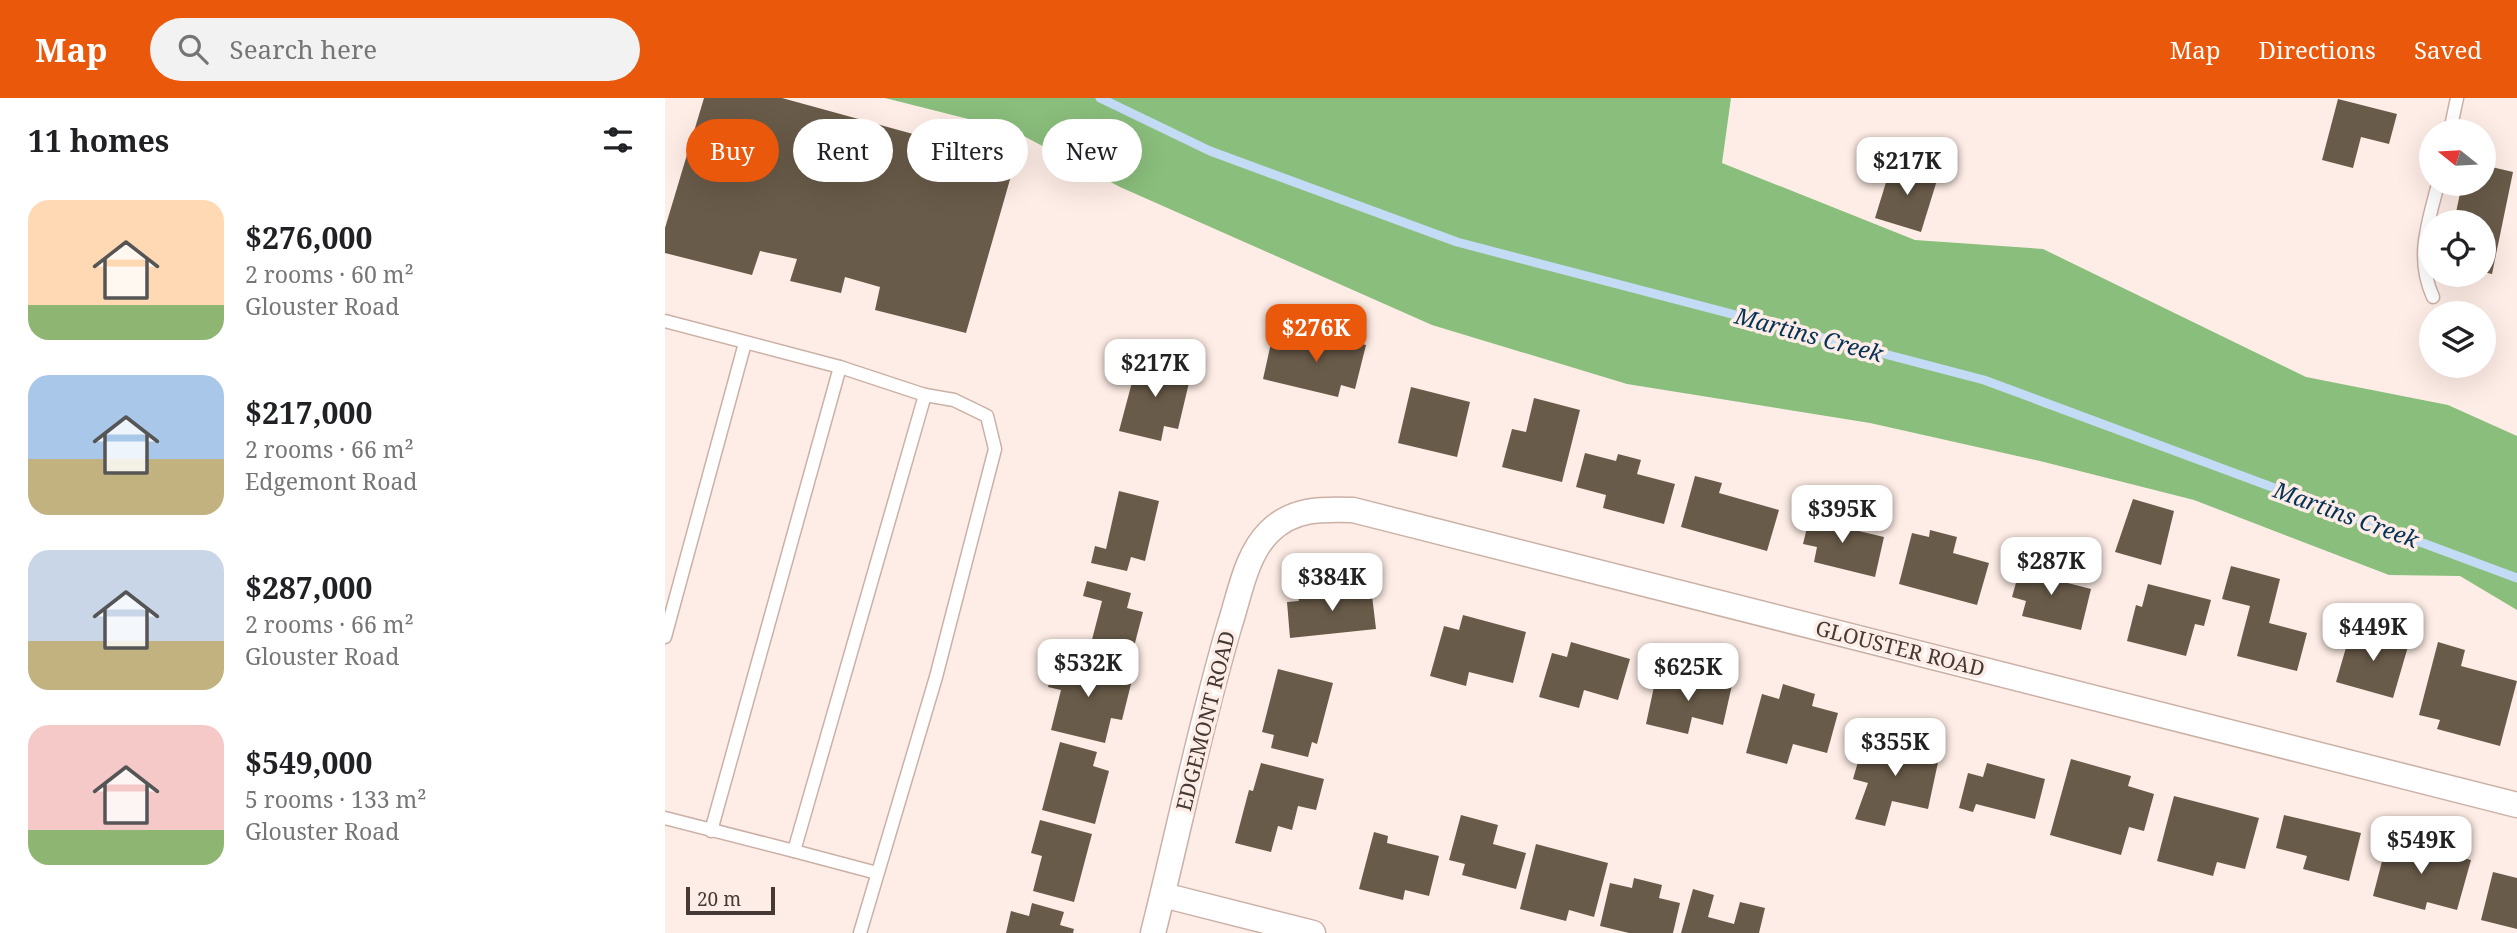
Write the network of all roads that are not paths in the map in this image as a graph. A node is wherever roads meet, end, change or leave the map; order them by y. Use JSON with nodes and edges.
{"nodes":[{"id":1,"x":2457,"y":98,"type":"edge"},
{"id":2,"x":2453,"y":119,"type":"edge"},
{"id":3,"x":2435,"y":196,"type":"edge"},
{"id":4,"x":2433,"y":297,"type":"dead end"},
{"id":5,"x":665,"y":321,"type":"edge"},
{"id":6,"x":745,"y":343,"type":"junction"},
{"id":7,"x":840,"y":367,"type":"junction"},
{"id":8,"x":925,"y":395,"type":"junction"},
{"id":9,"x":1283,"y":520,"type":"joint"},
{"id":10,"x":665,"y":638,"type":"edge"},
{"id":11,"x":2517,"y":805,"type":"edge"},
{"id":12,"x":665,"y":818,"type":"edge"},
{"id":13,"x":711,"y":831,"type":"junction"},
{"id":14,"x":795,"y":851,"type":"junction"},
{"id":15,"x":877,"y":873,"type":"junction"},
{"id":16,"x":1163,"y":895,"type":"junction"},
{"id":17,"x":860,"y":933,"type":"edge"},
{"id":18,"x":1153,"y":933,"type":"edge"},
{"id":19,"x":1313,"y":933,"type":"edge"}],
"edges":[{"from":1,"to":2,"type":"lane"},
{"from":3,"to":4,"type":"lane"},
{"from":5,"to":6,"type":"lane"},
{"from":6,"to":7,"type":"lane"},
{"from":6,"to":10,"type":"lane"},
{"from":7,"to":8,"type":"lane"},
{"from":7,"to":13,"type":"lane"},
{"from":8,"to":14,"type":"lane"},
{"from":8,"to":15,"type":"lane"},
{"from":9,"to":11,"type":"street","name":"GLOUSTER ROAD"},
{"from":9,"to":16,"type":"street","name":"EDGEMONT ROAD"},
{"from":12,"to":13,"type":"lane"},
{"from":13,"to":14,"type":"lane"},
{"from":14,"to":15,"type":"lane"},
{"from":15,"to":17,"type":"lane"},
{"from":16,"to":18,"type":"street","name":"EDGEMONT ROAD"},
{"from":16,"to":19,"type":"street"}]}
